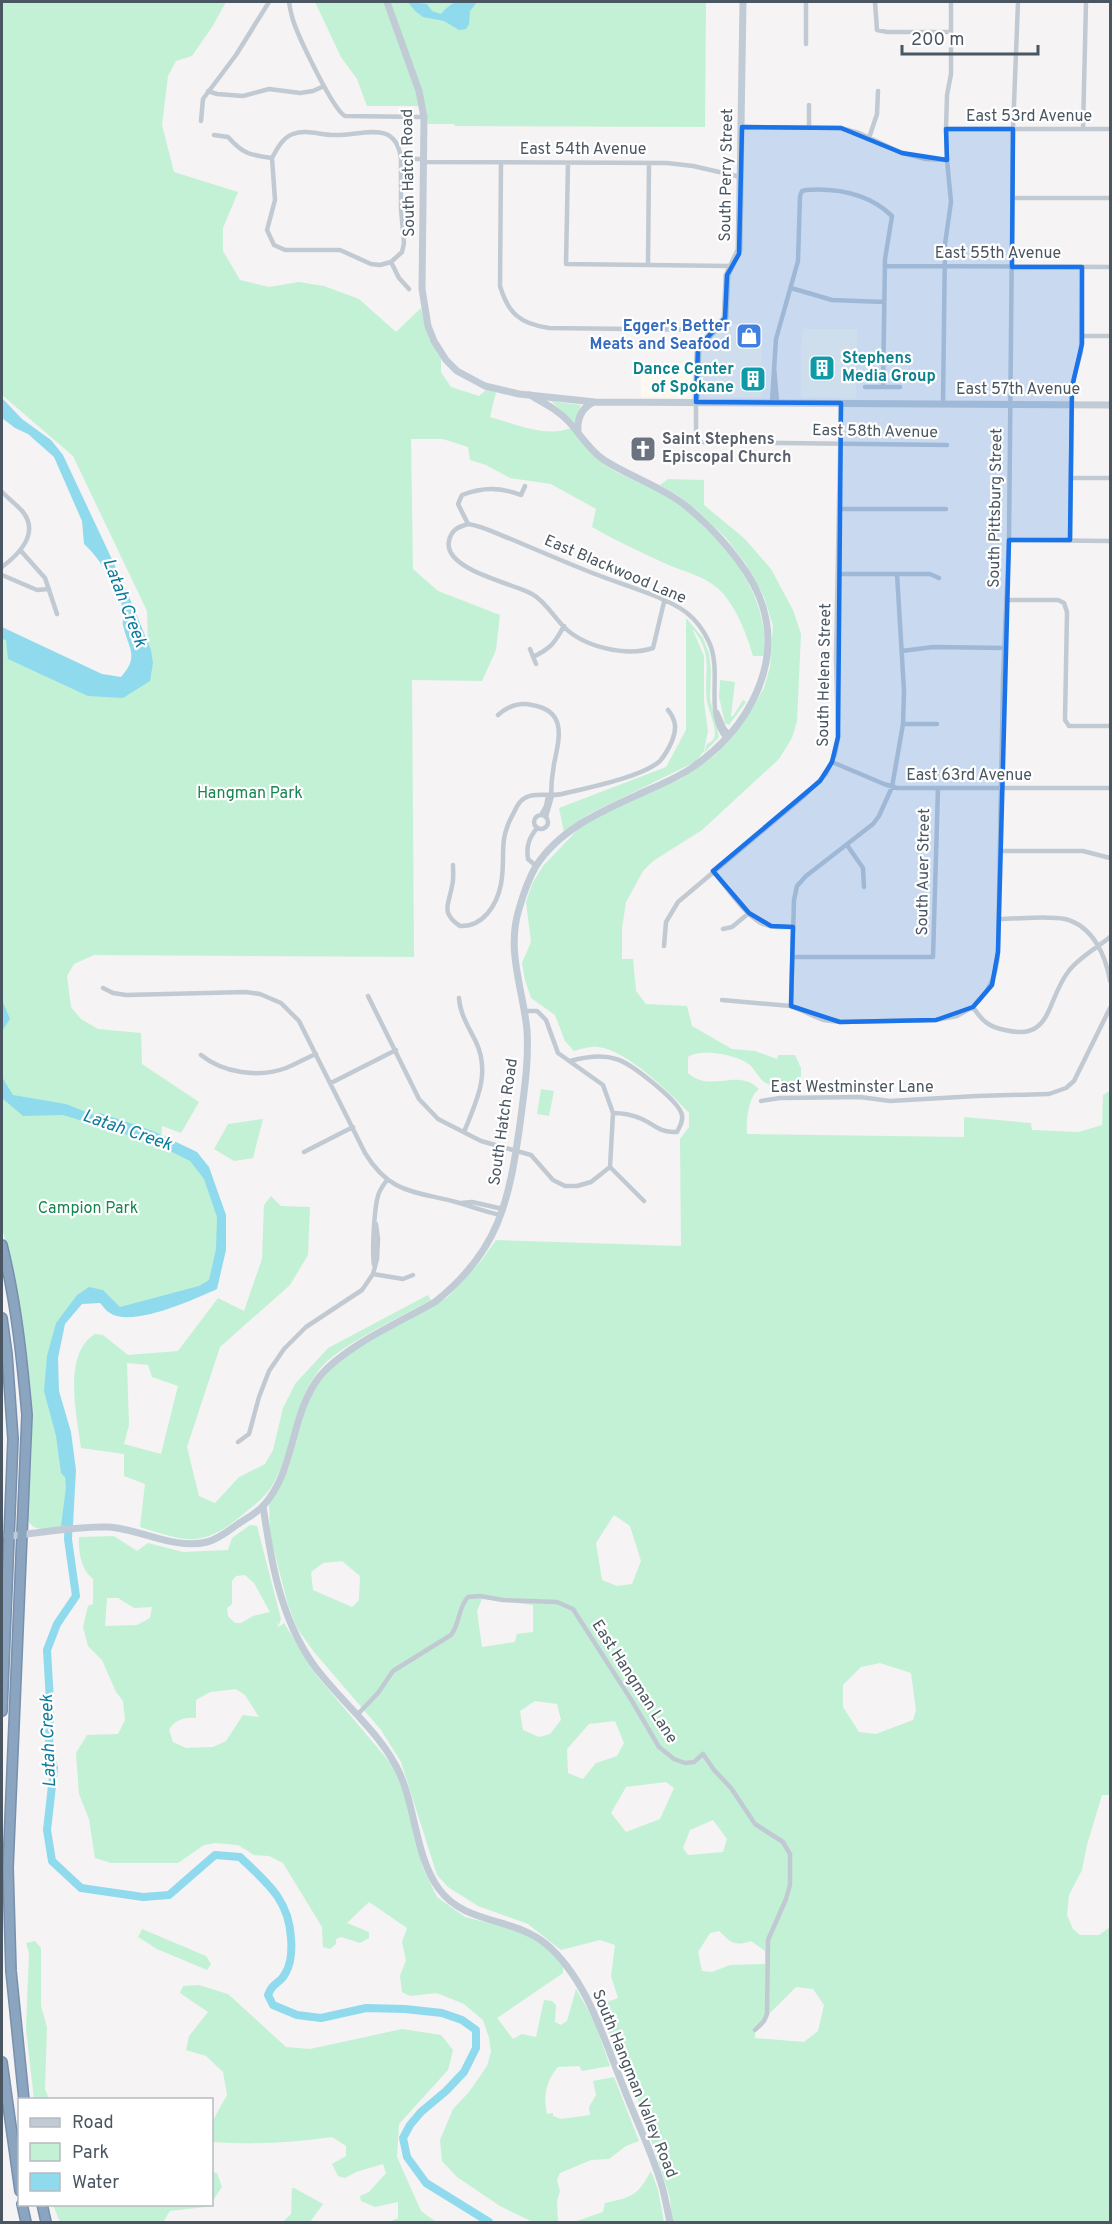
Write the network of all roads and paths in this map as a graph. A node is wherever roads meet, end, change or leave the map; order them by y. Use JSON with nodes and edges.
{"nodes":[{"id":1,"x":269,"y":2,"type":"edge"},
{"id":2,"x":290,"y":2,"type":"edge"},
{"id":3,"x":387,"y":2,"type":"edge"},
{"id":4,"x":743,"y":2,"type":"edge"},
{"id":5,"x":807,"y":2,"type":"edge"},
{"id":6,"x":875,"y":2,"type":"edge"},
{"id":7,"x":951,"y":2,"type":"edge"},
{"id":8,"x":1018,"y":2,"type":"edge"},
{"id":9,"x":1086,"y":2,"type":"edge"},
{"id":10,"x":951,"y":32,"type":"junction"},
{"id":11,"x":806,"y":44,"type":"dead end"},
{"id":12,"x":324,"y":86,"type":"junction"},
{"id":13,"x":208,"y":91,"type":"junction"},
{"id":14,"x":878,"y":91,"type":"dead end"},
{"id":15,"x":809,"y":105,"type":"dead end"},
{"id":16,"x":424,"y":117,"type":"junction"},
{"id":17,"x":201,"y":121,"type":"dead end"},
{"id":18,"x":742,"y":127,"type":"junction"},
{"id":19,"x":809,"y":127,"type":"junction"},
{"id":20,"x":946,"y":129,"type":"junction"},
{"id":21,"x":1013,"y":129,"type":"junction"},
{"id":22,"x":1083,"y":129,"type":"junction"},
{"id":23,"x":1110,"y":129,"type":"edge"},
{"id":24,"x":214,"y":135,"type":"dead end"},
{"id":25,"x":869,"y":138,"type":"junction"},
{"id":26,"x":272,"y":158,"type":"junction"},
{"id":27,"x":401,"y":159,"type":"junction"},
{"id":28,"x":425,"y":160,"type":"junction"},
{"id":29,"x":947,"y":160,"type":"junction"},
{"id":30,"x":501,"y":162,"type":"junction"},
{"id":31,"x":568,"y":163,"type":"junction"},
{"id":32,"x":649,"y":163,"type":"junction"},
{"id":33,"x":741,"y":177,"type":"junction"},
{"id":34,"x":1013,"y":198,"type":"junction"},
{"id":35,"x":1110,"y":198,"type":"edge"},
{"id":36,"x":391,"y":262,"type":"junction"},
{"id":37,"x":648,"y":264,"type":"junction"},
{"id":38,"x":730,"y":266,"type":"junction"},
{"id":39,"x":885,"y":266,"type":"junction"},
{"id":40,"x":945,"y":266,"type":"junction"},
{"id":41,"x":1012,"y":267,"type":"junction"},
{"id":42,"x":1082,"y":267,"type":"junction"},
{"id":43,"x":1110,"y":267,"type":"edge"},
{"id":44,"x":791,"y":288,"type":"junction"},
{"id":45,"x":409,"y":289,"type":"dead end"},
{"id":46,"x":884,"y":302,"type":"junction"},
{"id":47,"x":714,"y":330,"type":"junction"},
{"id":48,"x":1082,"y":336,"type":"junction"},
{"id":49,"x":1110,"y":336,"type":"edge"},
{"id":50,"x":437,"y":348,"type":"joint"},
{"id":51,"x":865,"y":387,"type":"dead end"},
{"id":52,"x":883,"y":387,"type":"junction"},
{"id":53,"x":900,"y":387,"type":"dead end"},
{"id":54,"x":530,"y":395,"type":"junction"},
{"id":55,"x":595,"y":402,"type":"junction"},
{"id":56,"x":696,"y":402,"type":"junction"},
{"id":57,"x":774,"y":402,"type":"junction"},
{"id":58,"x":841,"y":403,"type":"junction"},
{"id":59,"x":943,"y":403,"type":"junction"},
{"id":60,"x":1010,"y":404,"type":"junction"},
{"id":61,"x":1071,"y":404,"type":"junction"},
{"id":62,"x":1110,"y":405,"type":"edge"},
{"id":63,"x":578,"y":435,"type":"junction"},
{"id":64,"x":696,"y":442,"type":"joint"},
{"id":65,"x":840,"y":442,"type":"junction"},
{"id":66,"x":946,"y":445,"type":"dead end"},
{"id":67,"x":1071,"y":478,"type":"junction"},
{"id":68,"x":1110,"y":478,"type":"edge"},
{"id":69,"x":525,"y":486,"type":"dead end"},
{"id":70,"x":2,"y":492,"type":"edge"},
{"id":71,"x":839,"y":509,"type":"junction"},
{"id":72,"x":946,"y":510,"type":"dead end"},
{"id":73,"x":468,"y":524,"type":"junction"},
{"id":74,"x":1009,"y":540,"type":"junction"},
{"id":75,"x":1070,"y":540,"type":"junction"},
{"id":76,"x":1110,"y":541,"type":"edge"},
{"id":77,"x":21,"y":550,"type":"junction"},
{"id":78,"x":2,"y":567,"type":"edge"},
{"id":79,"x":2,"y":574,"type":"edge"},
{"id":80,"x":839,"y":574,"type":"junction"},
{"id":81,"x":897,"y":574,"type":"junction"},
{"id":82,"x":939,"y":578,"type":"dead end"},
{"id":83,"x":49,"y":590,"type":"junction"},
{"id":84,"x":1006,"y":600,"type":"junction"},
{"id":85,"x":664,"y":602,"type":"junction"},
{"id":86,"x":57,"y":614,"type":"dead end"},
{"id":87,"x":564,"y":626,"type":"junction"},
{"id":88,"x":1005,"y":648,"type":"junction"},
{"id":89,"x":530,"y":649,"type":"dead end"},
{"id":90,"x":902,"y":651,"type":"junction"},
{"id":91,"x":533,"y":657,"type":"junction"},
{"id":92,"x":536,"y":664,"type":"dead end"},
{"id":93,"x":668,"y":710,"type":"dead end"},
{"id":94,"x":498,"y":715,"type":"dead end"},
{"id":95,"x":903,"y":723,"type":"junction"},
{"id":96,"x":937,"y":724,"type":"dead end"},
{"id":97,"x":1110,"y":726,"type":"edge"},
{"id":98,"x":728,"y":736,"type":"junction"},
{"id":99,"x":832,"y":762,"type":"junction"},
{"id":100,"x":891,"y":787,"type":"junction"},
{"id":101,"x":938,"y":788,"type":"junction"},
{"id":102,"x":1001,"y":788,"type":"junction"},
{"id":103,"x":1110,"y":788,"type":"edge"},
{"id":104,"x":551,"y":796,"type":"junction"},
{"id":105,"x":543,"y":816,"type":"junction"},
{"id":106,"x":537,"y":828,"type":"junction"},
{"id":107,"x":847,"y":845,"type":"junction"},
{"id":108,"x":1000,"y":851,"type":"junction"},
{"id":109,"x":1110,"y":858,"type":"edge"},
{"id":110,"x":453,"y":865,"type":"dead end"},
{"id":111,"x":536,"y":866,"type":"junction"},
{"id":112,"x":713,"y":871,"type":"junction"},
{"id":113,"x":864,"y":887,"type":"dead end"},
{"id":114,"x":749,"y":913,"type":"junction"},
{"id":115,"x":999,"y":919,"type":"junction"},
{"id":116,"x":793,"y":927,"type":"junction"},
{"id":117,"x":723,"y":929,"type":"dead end"},
{"id":118,"x":1110,"y":938,"type":"edge"},
{"id":119,"x":664,"y":946,"type":"dead end"},
{"id":120,"x":1099,"y":946,"type":"junction"},
{"id":121,"x":793,"y":957,"type":"junction"},
{"id":122,"x":1110,"y":981,"type":"edge"},
{"id":123,"x":103,"y":988,"type":"dead end"},
{"id":124,"x":368,"y":996,"type":"dead end"},
{"id":125,"x":459,"y":998,"type":"dead end"},
{"id":126,"x":722,"y":1000,"type":"dead end"},
{"id":127,"x":791,"y":1006,"type":"junction"},
{"id":128,"x":973,"y":1007,"type":"junction"},
{"id":129,"x":1110,"y":1008,"type":"edge"},
{"id":130,"x":523,"y":1011,"type":"junction"},
{"id":131,"x":396,"y":1050,"type":"junction"},
{"id":132,"x":201,"y":1054,"type":"dead end"},
{"id":133,"x":315,"y":1054,"type":"junction"},
{"id":134,"x":570,"y":1061,"type":"junction"},
{"id":135,"x":331,"y":1083,"type":"junction"},
{"id":136,"x":761,"y":1101,"type":"dead end"},
{"id":137,"x":613,"y":1113,"type":"junction"},
{"id":138,"x":353,"y":1127,"type":"junction"},
{"id":139,"x":464,"y":1132,"type":"junction"},
{"id":140,"x":304,"y":1152,"type":"dead end"},
{"id":141,"x":516,"y":1152,"type":"junction"},
{"id":142,"x":610,"y":1167,"type":"junction"},
{"id":143,"x":387,"y":1180,"type":"junction"},
{"id":144,"x":644,"y":1201,"type":"dead end"},
{"id":145,"x":502,"y":1212,"type":"junction"},
{"id":146,"x":2,"y":1245,"type":"edge"},
{"id":147,"x":373,"y":1274,"type":"junction"},
{"id":148,"x":413,"y":1275,"type":"dead end"},
{"id":149,"x":2,"y":1317,"type":"edge"},
{"id":150,"x":238,"y":1442,"type":"dead end"},
{"id":151,"x":263,"y":1506,"type":"junction"},
{"id":152,"x":23,"y":1534,"type":"junction"},
{"id":153,"x":8,"y":1536,"type":"junction"},
{"id":154,"x":2,"y":1711,"type":"edge"},
{"id":155,"x":357,"y":1715,"type":"junction"},
{"id":156,"x":754,"y":2030,"type":"dead end"},
{"id":157,"x":2,"y":2062,"type":"edge"},
{"id":158,"x":24,"y":2098,"type":"edge"},
{"id":159,"x":18,"y":2177,"type":"edge"},
{"id":160,"x":22,"y":2206,"type":"edge"},
{"id":161,"x":42,"y":2206,"type":"edge"},
{"id":162,"x":26,"y":2223,"type":"edge"},
{"id":163,"x":46,"y":2223,"type":"edge"},
{"id":164,"x":670,"y":2223,"type":"edge"}],
"edges":[{"from":1,"to":13,"type":"street"},
{"from":2,"to":12,"type":"street"},
{"from":3,"to":16,"type":"main road","name":"South Hatch Road"},
{"from":4,"to":18,"type":"main road","name":"South Perry Street"},
{"from":5,"to":11,"type":"street"},
{"from":6,"to":10,"type":"street"},
{"from":7,"to":10,"type":"street"},
{"from":8,"to":21,"type":"street","name":"South Pittsburg Street"},
{"from":9,"to":22,"type":"street"},
{"from":10,"to":20,"type":"street"},
{"from":12,"to":13,"type":"street"},
{"from":12,"to":16,"type":"street"},
{"from":13,"to":17,"type":"street"},
{"from":14,"to":25,"type":"street"},
{"from":15,"to":19,"type":"street"},
{"from":16,"to":28,"type":"main road","name":"South Hatch Road"},
{"from":18,"to":19,"type":"street"},
{"from":18,"to":33,"type":"main road","name":"South Perry Street"},
{"from":19,"to":25,"type":"street"},
{"from":20,"to":21,"type":"street","name":"East 53rd Avenue"},
{"from":20,"to":29,"type":"street"},
{"from":21,"to":22,"type":"street","name":"East 53rd Avenue"},
{"from":21,"to":34,"type":"street","name":"South Pittsburg Street"},
{"from":22,"to":23,"type":"street","name":"East 53rd Avenue"},
{"from":24,"to":26,"type":"street"},
{"from":25,"to":29,"type":"street"},
{"from":26,"to":27,"type":"street"},
{"from":26,"to":36,"type":"street"},
{"from":27,"to":28,"type":"street","name":"East 54th Avenue"},
{"from":27,"to":36,"type":"street"},
{"from":28,"to":30,"type":"street","name":"East 54th Avenue"},
{"from":28,"to":50,"type":"main road","name":"South Hatch Road"},
{"from":29,"to":40,"type":"street"},
{"from":30,"to":31,"type":"street","name":"East 54th Avenue"},
{"from":30,"to":47,"type":"street"},
{"from":31,"to":32,"type":"street","name":"East 54th Avenue"},
{"from":31,"to":37,"type":"street"},
{"from":32,"to":33,"type":"street","name":"East 54th Avenue"},
{"from":32,"to":37,"type":"street"},
{"from":33,"to":38,"type":"main road","name":"South Perry Street"},
{"from":34,"to":35,"type":"street"},
{"from":34,"to":41,"type":"street","name":"South Pittsburg Street"},
{"from":36,"to":45,"type":"street"},
{"from":37,"to":38,"type":"street"},
{"from":38,"to":47,"type":"main road","name":"South Perry Street"},
{"from":39,"to":40,"type":"street","name":"East 55th Avenue"},
{"from":39,"to":44,"type":"street"},
{"from":39,"to":46,"type":"street"},
{"from":40,"to":41,"type":"street","name":"East 55th Avenue"},
{"from":40,"to":59,"type":"street"},
{"from":41,"to":42,"type":"street","name":"East 55th Avenue"},
{"from":41,"to":60,"type":"street","name":"South Pittsburg Street"},
{"from":42,"to":43,"type":"street","name":"East 55th Avenue"},
{"from":42,"to":48,"type":"street"},
{"from":44,"to":46,"type":"street"},
{"from":44,"to":57,"type":"street"},
{"from":46,"to":52,"type":"street"},
{"from":47,"to":56,"type":"main road","name":"South Perry Street"},
{"from":48,"to":49,"type":"street"},
{"from":48,"to":61,"type":"street"},
{"from":50,"to":54,"type":"main road","name":"East 57th Avenue"},
{"from":51,"to":52,"type":"street"},
{"from":52,"to":53,"type":"street"},
{"from":54,"to":55,"type":"main road","name":"East 57th Avenue"},
{"from":54,"to":63,"type":"main road","name":"South Hatch Road"},
{"from":55,"to":56,"type":"main road","name":"East 57th Avenue"},
{"from":55,"to":63,"type":"main road"},
{"from":56,"to":57,"type":"main road","name":"East 57th Avenue"},
{"from":56,"to":64,"type":"street","name":"South Perry Street"},
{"from":57,"to":58,"type":"main road","name":"East 57th Avenue"},
{"from":58,"to":59,"type":"main road","name":"East 57th Avenue"},
{"from":58,"to":65,"type":"street","name":"South Helena Street"},
{"from":59,"to":60,"type":"main road","name":"East 57th Avenue"},
{"from":60,"to":61,"type":"main road","name":"East 57th Avenue"},
{"from":60,"to":74,"type":"street","name":"South Pittsburg Street"},
{"from":61,"to":62,"type":"main road","name":"East 57th Avenue"},
{"from":61,"to":67,"type":"street"},
{"from":63,"to":98,"type":"main road","name":"South Hatch Road"},
{"from":64,"to":65,"type":"street","name":"East 58th Avenue"},
{"from":65,"to":66,"type":"street","name":"East 58th Avenue"},
{"from":65,"to":71,"type":"street","name":"South Helena Street"},
{"from":67,"to":68,"type":"street"},
{"from":67,"to":75,"type":"street"},
{"from":69,"to":73,"type":"street"},
{"from":70,"to":77,"type":"street"},
{"from":71,"to":72,"type":"street"},
{"from":71,"to":80,"type":"street","name":"South Helena Street"},
{"from":73,"to":85,"type":"street","name":"East Blackwood Lane"},
{"from":73,"to":87,"type":"street"},
{"from":74,"to":75,"type":"street"},
{"from":74,"to":84,"type":"street","name":"South Pittsburg Street"},
{"from":75,"to":76,"type":"street"},
{"from":77,"to":78,"type":"street"},
{"from":77,"to":83,"type":"street"},
{"from":79,"to":83,"type":"street"},
{"from":80,"to":81,"type":"street"},
{"from":80,"to":99,"type":"street","name":"South Helena Street"},
{"from":81,"to":82,"type":"street"},
{"from":81,"to":90,"type":"street"},
{"from":83,"to":86,"type":"street"},
{"from":84,"to":88,"type":"street","name":"South Pittsburg Street"},
{"from":84,"to":97,"type":"street"},
{"from":85,"to":87,"type":"street"},
{"from":85,"to":98,"type":"street","name":"East Blackwood Lane"},
{"from":87,"to":91,"type":"street"},
{"from":88,"to":90,"type":"street"},
{"from":88,"to":102,"type":"street","name":"South Pittsburg Street"},
{"from":89,"to":91,"type":"street"},
{"from":90,"to":95,"type":"street"},
{"from":91,"to":92,"type":"street"},
{"from":93,"to":104,"type":"street"},
{"from":94,"to":104,"type":"street"},
{"from":95,"to":96,"type":"street"},
{"from":95,"to":100,"type":"street"},
{"from":98,"to":111,"type":"main road","name":"South Hatch Road"},
{"from":99,"to":100,"type":"street","name":"East 63rd Avenue"},
{"from":99,"to":112,"type":"street","name":"South Helena Street"},
{"from":100,"to":101,"type":"street","name":"East 63rd Avenue"},
{"from":100,"to":107,"type":"street"},
{"from":101,"to":102,"type":"street","name":"East 63rd Avenue"},
{"from":101,"to":121,"type":"street","name":"South Auer Street"},
{"from":102,"to":103,"type":"street","name":"East 63rd Avenue"},
{"from":102,"to":108,"type":"street","name":"South Pittsburg Street"},
{"from":104,"to":105,"type":"street"},
{"from":104,"to":110,"type":"street"},
{"from":105,"to":106,"type":"street"},
{"from":105,"to":106,"type":"street"},
{"from":106,"to":111,"type":"street"},
{"from":107,"to":113,"type":"street"},
{"from":107,"to":116,"type":"street"},
{"from":108,"to":109,"type":"street"},
{"from":108,"to":115,"type":"street","name":"South Pittsburg Street"},
{"from":111,"to":130,"type":"main road","name":"South Hatch Road"},
{"from":112,"to":114,"type":"street"},
{"from":112,"to":119,"type":"street","name":"South Helena Street"},
{"from":114,"to":116,"type":"street"},
{"from":114,"to":117,"type":"street"},
{"from":115,"to":120,"type":"street"},
{"from":115,"to":128,"type":"street","name":"South Pittsburg Street"},
{"from":116,"to":121,"type":"street"},
{"from":118,"to":120,"type":"street"},
{"from":120,"to":122,"type":"street"},
{"from":120,"to":128,"type":"street"},
{"from":121,"to":127,"type":"street"},
{"from":123,"to":133,"type":"street"},
{"from":124,"to":131,"type":"street"},
{"from":125,"to":139,"type":"street"},
{"from":126,"to":127,"type":"street"},
{"from":127,"to":128,"type":"street"},
{"from":129,"to":136,"type":"street","name":"East Westminster Lane"},
{"from":130,"to":134,"type":"street"},
{"from":130,"to":141,"type":"main road","name":"South Hatch Road"},
{"from":131,"to":135,"type":"street"},
{"from":131,"to":139,"type":"street"},
{"from":132,"to":133,"type":"street"},
{"from":133,"to":135,"type":"street"},
{"from":134,"to":137,"type":"street"},
{"from":134,"to":137,"type":"street"},
{"from":135,"to":138,"type":"street"},
{"from":137,"to":142,"type":"street"},
{"from":138,"to":140,"type":"street"},
{"from":138,"to":143,"type":"street"},
{"from":139,"to":141,"type":"street"},
{"from":141,"to":142,"type":"street"},
{"from":141,"to":145,"type":"main road","name":"South Hatch Road"},
{"from":142,"to":144,"type":"street"},
{"from":143,"to":145,"type":"street"},
{"from":143,"to":147,"type":"street"},
{"from":145,"to":151,"type":"main road","name":"South Hatch Road"},
{"from":146,"to":152,"type":"highway"},
{"from":147,"to":148,"type":"street"},
{"from":147,"to":150,"type":"street"},
{"from":149,"to":153,"type":"highway"},
{"from":151,"to":152,"type":"main road","name":"South Hatch Road"},
{"from":151,"to":155,"type":"main road","name":"South Hangman Valley Road"},
{"from":152,"to":153,"type":"main road","name":"South Hatch Road"},
{"from":152,"to":158,"type":"highway"},
{"from":153,"to":154,"type":"highway"},
{"from":155,"to":156,"type":"street","name":"East Hangman Lane"},
{"from":155,"to":164,"type":"main road","name":"South Hangman Valley Road"},
{"from":157,"to":159,"type":"highway"},
{"from":160,"to":162,"type":"highway"},
{"from":161,"to":163,"type":"highway"}]}
